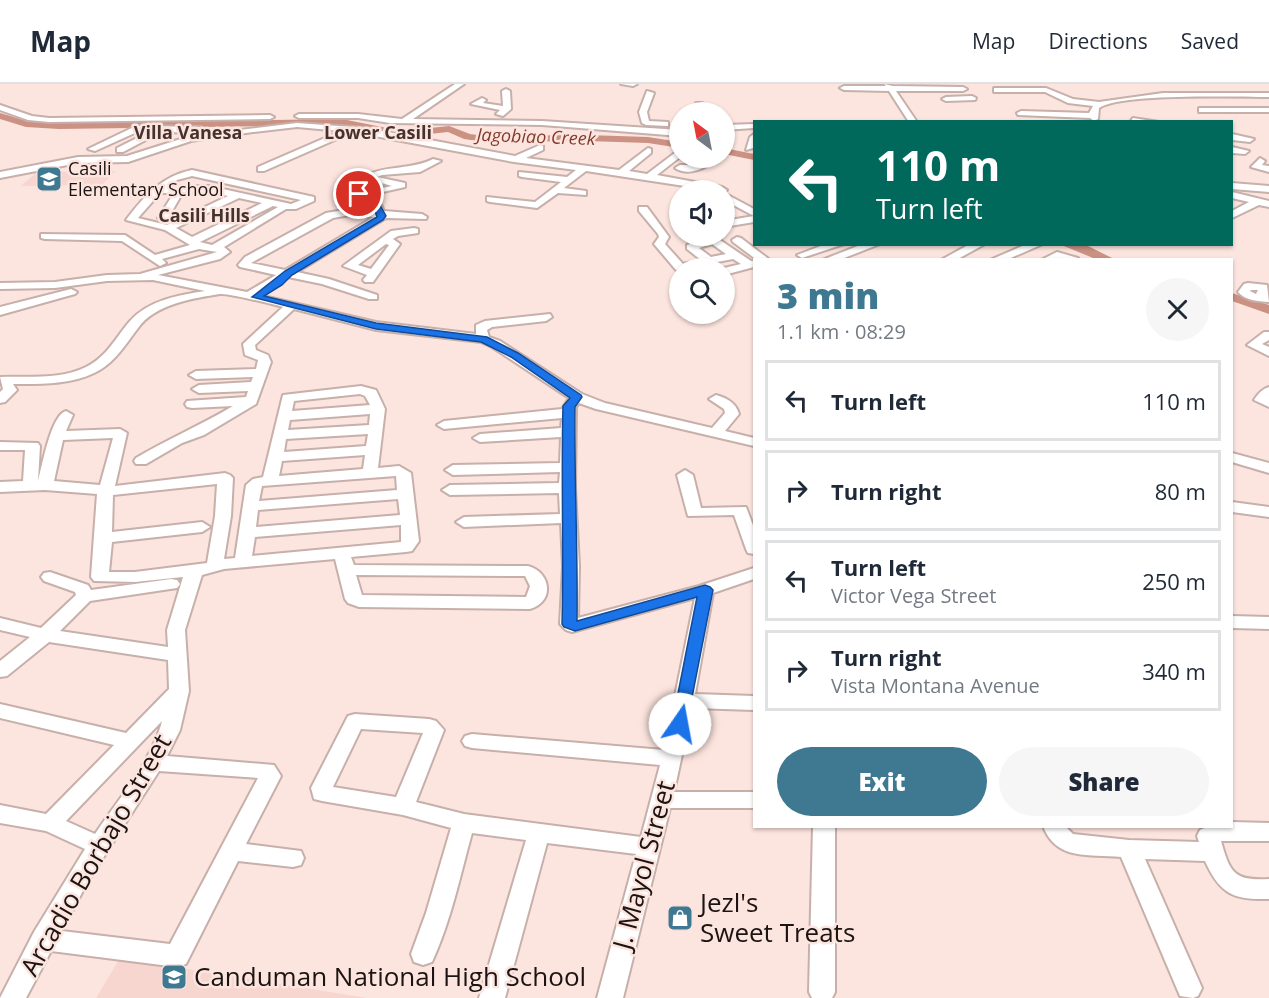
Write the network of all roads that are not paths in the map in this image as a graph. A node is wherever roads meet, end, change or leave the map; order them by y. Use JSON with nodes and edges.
{"nodes":[{"id":1,"x":460,"y":84,"type":"edge"},
{"id":2,"x":625,"y":84,"type":"edge"},
{"id":3,"x":633,"y":84,"type":"edge"},
{"id":4,"x":1242,"y":84,"type":"edge"},
{"id":5,"x":890,"y":86,"type":"edge"},
{"id":6,"x":844,"y":88,"type":"dead end"},
{"id":7,"x":997,"y":90,"type":"dead end"},
{"id":8,"x":506,"y":91,"type":"dead end"},
{"id":9,"x":650,"y":93,"type":"dead end"},
{"id":10,"x":1269,"y":93,"type":"edge"},
{"id":11,"x":1079,"y":96,"type":"dead end"},
{"id":12,"x":937,"y":97,"type":"dead end"},
{"id":13,"x":991,"y":98,"type":"dead end"},
{"id":14,"x":1049,"y":98,"type":"dead end"},
{"id":15,"x":1104,"y":99,"type":"junction"},
{"id":16,"x":482,"y":100,"type":"dead end"},
{"id":17,"x":1059,"y":106,"type":"dead end"},
{"id":18,"x":0,"y":107,"type":"edge"},
{"id":19,"x":80,"y":109,"type":"dead end"},
{"id":20,"x":507,"y":109,"type":"junction"},
{"id":21,"x":1202,"y":110,"type":"dead end"},
{"id":22,"x":1267,"y":111,"type":"edge"},
{"id":23,"x":1093,"y":117,"type":"junction"},
{"id":24,"x":74,"y":120,"type":"junction"},
{"id":25,"x":914,"y":120,"type":"edge"},
{"id":26,"x":1086,"y":120,"type":"edge"},
{"id":27,"x":1101,"y":120,"type":"edge"},
{"id":28,"x":390,"y":121,"type":"junction"},
{"id":29,"x":404,"y":121,"type":"junction"},
{"id":30,"x":491,"y":122,"type":"junction"},
{"id":31,"x":735,"y":126,"type":"edge"},
{"id":32,"x":753,"y":126,"type":"edge"},
{"id":33,"x":669,"y":127,"type":"edge"},
{"id":34,"x":161,"y":129,"type":"junction"},
{"id":35,"x":253,"y":129,"type":"junction"},
{"id":36,"x":186,"y":130,"type":"junction"},
{"id":37,"x":351,"y":130,"type":"junction"},
{"id":38,"x":368,"y":131,"type":"junction"},
{"id":39,"x":669,"y":133,"type":"edge"},
{"id":40,"x":1233,"y":133,"type":"edge"},
{"id":41,"x":1233,"y":138,"type":"edge"},
{"id":42,"x":753,"y":139,"type":"edge"},
{"id":43,"x":540,"y":148,"type":"dead end"},
{"id":44,"x":749,"y":148,"type":"dead end"},
{"id":45,"x":120,"y":150,"type":"junction"},
{"id":46,"x":648,"y":151,"type":"dead end"},
{"id":47,"x":1242,"y":152,"type":"edge"},
{"id":48,"x":40,"y":158,"type":"dead end"},
{"id":49,"x":62,"y":159,"type":"junction"},
{"id":50,"x":517,"y":159,"type":"junction"},
{"id":51,"x":1260,"y":160,"type":"dead end"},
{"id":52,"x":436,"y":162,"type":"dead end"},
{"id":53,"x":669,"y":166,"type":"edge"},
{"id":54,"x":675,"y":168,"type":"edge"},
{"id":55,"x":261,"y":169,"type":"dead end"},
{"id":56,"x":1269,"y":169,"type":"edge"},
{"id":57,"x":581,"y":171,"type":"junction"},
{"id":58,"x":522,"y":174,"type":"dead end"},
{"id":59,"x":620,"y":174,"type":"junction"},
{"id":60,"x":0,"y":175,"type":"edge"},
{"id":61,"x":603,"y":177,"type":"dead end"},
{"id":62,"x":646,"y":178,"type":"junction"},
{"id":63,"x":666,"y":179,"type":"junction"},
{"id":64,"x":671,"y":180,"type":"edge"},
{"id":65,"x":172,"y":181,"type":"junction"},
{"id":66,"x":568,"y":181,"type":"junction"},
{"id":67,"x":592,"y":185,"type":"dead end"},
{"id":68,"x":1233,"y":186,"type":"edge"},
{"id":69,"x":1269,"y":189,"type":"edge"},
{"id":70,"x":154,"y":190,"type":"junction"},
{"id":71,"x":180,"y":190,"type":"junction"},
{"id":72,"x":214,"y":190,"type":"junction"},
{"id":73,"x":556,"y":190,"type":"junction"},
{"id":74,"x":510,"y":192,"type":"dead end"},
{"id":75,"x":582,"y":193,"type":"dead end"},
{"id":76,"x":238,"y":195,"type":"junction"},
{"id":77,"x":1233,"y":195,"type":"edge"},
{"id":78,"x":547,"y":197,"type":"junction"},
{"id":79,"x":255,"y":199,"type":"junction"},
{"id":80,"x":490,"y":200,"type":"dead end"},
{"id":81,"x":572,"y":202,"type":"dead end"},
{"id":82,"x":271,"y":203,"type":"junction"},
{"id":83,"x":735,"y":204,"type":"edge"},
{"id":84,"x":1266,"y":204,"type":"edge"},
{"id":85,"x":286,"y":206,"type":"junction"},
{"id":86,"x":643,"y":209,"type":"dead end"},
{"id":87,"x":1233,"y":215,"type":"edge"},
{"id":88,"x":382,"y":216,"type":"junction"},
{"id":89,"x":422,"y":217,"type":"dead end"},
{"id":90,"x":753,"y":218,"type":"edge"},
{"id":91,"x":735,"y":222,"type":"edge"},
{"id":92,"x":165,"y":223,"type":"junction"},
{"id":93,"x":414,"y":231,"type":"dead end"},
{"id":94,"x":45,"y":236,"type":"dead end"},
{"id":95,"x":386,"y":240,"type":"junction"},
{"id":96,"x":737,"y":240,"type":"dead end"},
{"id":97,"x":191,"y":242,"type":"junction"},
{"id":98,"x":814,"y":246,"type":"edge"},
{"id":99,"x":868,"y":246,"type":"edge"},
{"id":100,"x":976,"y":246,"type":"edge"},
{"id":101,"x":1033,"y":246,"type":"edge"},
{"id":102,"x":214,"y":248,"type":"junction"},
{"id":103,"x":798,"y":249,"type":"edge"},
{"id":104,"x":734,"y":255,"type":"junction"},
{"id":105,"x":831,"y":257,"type":"edge"},
{"id":106,"x":671,"y":258,"type":"edge"},
{"id":107,"x":705,"y":258,"type":"edge"},
{"id":108,"x":722,"y":258,"type":"edge"},
{"id":109,"x":762,"y":258,"type":"edge"},
{"id":110,"x":950,"y":258,"type":"edge"},
{"id":111,"x":1000,"y":258,"type":"edge"},
{"id":112,"x":1050,"y":258,"type":"edge"},
{"id":113,"x":1067,"y":258,"type":"edge"},
{"id":114,"x":753,"y":268,"type":"edge"},
{"id":115,"x":735,"y":270,"type":"edge"},
{"id":116,"x":374,"y":273,"type":"junction"},
{"id":117,"x":284,"y":276,"type":"junction"},
{"id":118,"x":135,"y":277,"type":"junction"},
{"id":119,"x":0,"y":286,"type":"edge"},
{"id":120,"x":350,"y":290,"type":"junction"},
{"id":121,"x":224,"y":291,"type":"junction"},
{"id":122,"x":253,"y":297,"type":"junction"},
{"id":123,"x":373,"y":297,"type":"dead end"},
{"id":124,"x":292,"y":305,"type":"junction"},
{"id":125,"x":0,"y":311,"type":"edge"},
{"id":126,"x":546,"y":317,"type":"dead end"},
{"id":127,"x":1268,"y":336,"type":"edge"},
{"id":128,"x":483,"y":339,"type":"junction"},
{"id":129,"x":1269,"y":351,"type":"edge"},
{"id":130,"x":196,"y":375,"type":"dead end"},
{"id":131,"x":259,"y":380,"type":"junction"},
{"id":132,"x":2,"y":381,"type":"edge"},
{"id":133,"x":199,"y":389,"type":"dead end"},
{"id":134,"x":1269,"y":391,"type":"edge"},
{"id":135,"x":577,"y":397,"type":"junction"},
{"id":136,"x":0,"y":399,"type":"edge"},
{"id":137,"x":716,"y":399,"type":"dead end"},
{"id":138,"x":251,"y":401,"type":"junction"},
{"id":139,"x":1269,"y":403,"type":"edge"},
{"id":140,"x":192,"y":404,"type":"dead end"},
{"id":141,"x":569,"y":412,"type":"junction"},
{"id":142,"x":66,"y":416,"type":"dead end"},
{"id":143,"x":444,"y":425,"type":"dead end"},
{"id":144,"x":376,"y":429,"type":"junction"},
{"id":145,"x":569,"y":432,"type":"junction"},
{"id":146,"x":715,"y":433,"type":"junction"},
{"id":147,"x":279,"y":435,"type":"junction"},
{"id":148,"x":57,"y":436,"type":"junction"},
{"id":149,"x":480,"y":438,"type":"dead end"},
{"id":150,"x":753,"y":442,"type":"edge"},
{"id":151,"x":0,"y":446,"type":"edge"},
{"id":152,"x":372,"y":450,"type":"junction"},
{"id":153,"x":274,"y":457,"type":"junction"},
{"id":154,"x":1233,"y":457,"type":"edge"},
{"id":155,"x":141,"y":461,"type":"dead end"},
{"id":156,"x":568,"y":467,"type":"junction"},
{"id":157,"x":1269,"y":468,"type":"edge"},
{"id":158,"x":453,"y":470,"type":"dead end"},
{"id":159,"x":370,"y":473,"type":"junction"},
{"id":160,"x":685,"y":475,"type":"dead end"},
{"id":161,"x":270,"y":480,"type":"junction"},
{"id":162,"x":38,"y":486,"type":"junction"},
{"id":163,"x":5,"y":487,"type":"edge"},
{"id":164,"x":567,"y":488,"type":"junction"},
{"id":165,"x":450,"y":490,"type":"dead end"},
{"id":166,"x":107,"y":491,"type":"junction"},
{"id":167,"x":406,"y":494,"type":"junction"},
{"id":168,"x":0,"y":502,"type":"edge"},
{"id":169,"x":250,"y":506,"type":"junction"},
{"id":170,"x":1233,"y":507,"type":"edge"},
{"id":171,"x":1269,"y":512,"type":"edge"},
{"id":172,"x":409,"y":519,"type":"junction"},
{"id":173,"x":570,"y":519,"type":"junction"},
{"id":174,"x":464,"y":522,"type":"dead end"},
{"id":175,"x":202,"y":527,"type":"dead end"},
{"id":176,"x":247,"y":533,"type":"junction"},
{"id":177,"x":104,"y":538,"type":"junction"},
{"id":178,"x":753,"y":546,"type":"edge"},
{"id":179,"x":342,"y":553,"type":"junction"},
{"id":180,"x":216,"y":568,"type":"junction"},
{"id":181,"x":347,"y":570,"type":"junction"},
{"id":182,"x":753,"y":573,"type":"edge"},
{"id":183,"x":50,"y":577,"type":"dead end"},
{"id":184,"x":705,"y":590,"type":"junction"},
{"id":185,"x":85,"y":596,"type":"junction"},
{"id":186,"x":1233,"y":622,"type":"edge"},
{"id":187,"x":1269,"y":623,"type":"edge"},
{"id":188,"x":0,"y":624,"type":"edge"},
{"id":189,"x":45,"y":635,"type":"junction"},
{"id":190,"x":179,"y":655,"type":"junction"},
{"id":191,"x":0,"y":671,"type":"edge"},
{"id":192,"x":179,"y":690,"type":"junction"},
{"id":193,"x":685,"y":701,"type":"junction"},
{"id":194,"x":753,"y":703,"type":"edge"},
{"id":195,"x":0,"y":711,"type":"edge"},
{"id":196,"x":129,"y":741,"type":"junction"},
{"id":197,"x":472,"y":741,"type":"dead end"},
{"id":198,"x":672,"y":758,"type":"junction"},
{"id":199,"x":153,"y":763,"type":"junction"},
{"id":200,"x":662,"y":800,"type":"junction"},
{"id":201,"x":753,"y":800,"type":"edge"},
{"id":202,"x":403,"y":807,"type":"junction"},
{"id":203,"x":0,"y":814,"type":"edge"},
{"id":204,"x":50,"y":823,"type":"junction"},
{"id":205,"x":464,"y":823,"type":"junction"},
{"id":206,"x":824,"y":828,"type":"edge"},
{"id":207,"x":1055,"y":828,"type":"edge"},
{"id":208,"x":539,"y":832,"type":"junction"},
{"id":209,"x":1269,"y":832,"type":"edge"},
{"id":210,"x":98,"y":845,"type":"junction"},
{"id":211,"x":650,"y":847,"type":"junction"},
{"id":212,"x":1129,"y":849,"type":"junction"},
{"id":213,"x":232,"y":851,"type":"junction"},
{"id":214,"x":1213,"y":852,"type":"junction"},
{"id":215,"x":293,"y":858,"type":"dead end"},
{"id":216,"x":1269,"y":889,"type":"edge"},
{"id":217,"x":43,"y":939,"type":"junction"},
{"id":218,"x":423,"y":954,"type":"dead end"},
{"id":219,"x":1189,"y":988,"type":"dead end"},
{"id":220,"x":822,"y":992,"type":"dead end"},
{"id":221,"x":13,"y":998,"type":"edge"},
{"id":222,"x":492,"y":998,"type":"edge"},
{"id":223,"x":610,"y":998,"type":"edge"}],
"edges":[{"from":1,"to":29,"type":"street"},
{"from":2,"to":3,"type":"street"},
{"from":4,"to":10,"type":"street"},
{"from":5,"to":6,"type":"street"},
{"from":5,"to":12,"type":"street"},
{"from":5,"to":25,"type":"street"},
{"from":7,"to":15,"type":"street"},
{"from":8,"to":20,"type":"street"},
{"from":9,"to":33,"type":"street"},
{"from":10,"to":15,"type":"street"},
{"from":11,"to":15,"type":"street"},
{"from":13,"to":14,"type":"street"},
{"from":15,"to":23,"type":"street"},
{"from":16,"to":20,"type":"street"},
{"from":17,"to":23,"type":"street"},
{"from":18,"to":24,"type":"street"},
{"from":19,"to":24,"type":"street"},
{"from":20,"to":30,"type":"street"},
{"from":21,"to":22,"type":"street"},
{"from":23,"to":26,"type":"street"},
{"from":23,"to":27,"type":"street"},
{"from":24,"to":28,"type":"street"},
{"from":28,"to":29,"type":"street"},
{"from":28,"to":38,"type":"street"},
{"from":29,"to":30,"type":"street"},
{"from":30,"to":39,"type":"street"},
{"from":31,"to":32,"type":"street"},
{"from":34,"to":36,"type":"street"},
{"from":34,"to":45,"type":"street"},
{"from":34,"to":45,"type":"street"},
{"from":35,"to":36,"type":"street"},
{"from":35,"to":37,"type":"street"},
{"from":35,"to":49,"type":"street"},
{"from":36,"to":45,"type":"street"},
{"from":37,"to":38,"type":"street"},
{"from":37,"to":55,"type":"street"},
{"from":38,"to":50,"type":"street"},
{"from":40,"to":47,"type":"street"},
{"from":41,"to":47,"type":"street"},
{"from":42,"to":44,"type":"street"},
{"from":43,"to":50,"type":"street"},
{"from":46,"to":59,"type":"street"},
{"from":48,"to":49,"type":"street"},
{"from":49,"to":60,"type":"street"},
{"from":50,"to":57,"type":"street"},
{"from":51,"to":56,"type":"street"},
{"from":52,"to":88,"type":"street"},
{"from":53,"to":62,"type":"street"},
{"from":54,"to":63,"type":"street"},
{"from":57,"to":59,"type":"street"},
{"from":57,"to":61,"type":"street"},
{"from":57,"to":66,"type":"street"},
{"from":58,"to":66,"type":"street"},
{"from":59,"to":62,"type":"street"},
{"from":62,"to":63,"type":"street"},
{"from":63,"to":64,"type":"street"},
{"from":65,"to":70,"type":"street"},
{"from":65,"to":72,"type":"street"},
{"from":65,"to":85,"type":"street"},
{"from":66,"to":67,"type":"street"},
{"from":66,"to":73,"type":"street"},
{"from":68,"to":69,"type":"street"},
{"from":70,"to":71,"type":"street"},
{"from":70,"to":92,"type":"street"},
{"from":71,"to":72,"type":"street"},
{"from":71,"to":92,"type":"street"},
{"from":72,"to":76,"type":"street"},
{"from":72,"to":92,"type":"street"},
{"from":73,"to":75,"type":"street"},
{"from":73,"to":78,"type":"street"},
{"from":74,"to":78,"type":"street"},
{"from":76,"to":79,"type":"street"},
{"from":76,"to":92,"type":"street"},
{"from":77,"to":84,"type":"street"},
{"from":78,"to":80,"type":"street"},
{"from":78,"to":81,"type":"street"},
{"from":79,"to":82,"type":"street"},
{"from":79,"to":97,"type":"street"},
{"from":82,"to":85,"type":"street"},
{"from":82,"to":97,"type":"street"},
{"from":83,"to":90,"type":"street"},
{"from":84,"to":87,"type":"street"},
{"from":85,"to":102,"type":"street"},
{"from":86,"to":106,"type":"street"},
{"from":88,"to":89,"type":"street"},
{"from":88,"to":117,"type":"street"},
{"from":88,"to":117,"type":"street"},
{"from":90,"to":91,"type":"street"},
{"from":92,"to":97,"type":"street"},
{"from":93,"to":95,"type":"street"},
{"from":94,"to":97,"type":"street"},
{"from":95,"to":116,"type":"street"},
{"from":95,"to":116,"type":"street"},
{"from":96,"to":109,"type":"street"},
{"from":97,"to":102,"type":"street"},
{"from":98,"to":105,"type":"street"},
{"from":99,"to":105,"type":"street"},
{"from":100,"to":110,"type":"street"},
{"from":101,"to":111,"type":"street"},
{"from":102,"to":118,"type":"street"},
{"from":103,"to":105,"type":"street"},
{"from":104,"to":107,"type":"street"},
{"from":104,"to":108,"type":"street"},
{"from":104,"to":114,"type":"street"},
{"from":112,"to":113,"type":"street"},
{"from":114,"to":115,"type":"street"},
{"from":116,"to":120,"type":"street"},
{"from":117,"to":120,"type":"street"},
{"from":117,"to":122,"type":"street"},
{"from":118,"to":119,"type":"street"},
{"from":118,"to":121,"type":"street"},
{"from":118,"to":125,"type":"street"},
{"from":120,"to":123,"type":"street"},
{"from":121,"to":122,"type":"street"},
{"from":121,"to":132,"type":"street"},
{"from":122,"to":124,"type":"street"},
{"from":124,"to":128,"type":"street"},
{"from":124,"to":131,"type":"street"},
{"from":126,"to":128,"type":"street"},
{"from":127,"to":129,"type":"street"},
{"from":128,"to":135,"type":"street"},
{"from":130,"to":131,"type":"street"},
{"from":131,"to":133,"type":"street"},
{"from":131,"to":138,"type":"street"},
{"from":132,"to":136,"type":"street"},
{"from":134,"to":139,"type":"street"},
{"from":135,"to":141,"type":"street"},
{"from":135,"to":146,"type":"street"},
{"from":137,"to":146,"type":"street"},
{"from":138,"to":140,"type":"street"},
{"from":138,"to":155,"type":"street"},
{"from":141,"to":143,"type":"street"},
{"from":141,"to":145,"type":"street"},
{"from":142,"to":148,"type":"street"},
{"from":144,"to":147,"type":"street"},
{"from":144,"to":147,"type":"street"},
{"from":144,"to":152,"type":"street"},
{"from":145,"to":149,"type":"street"},
{"from":145,"to":156,"type":"street"},
{"from":146,"to":150,"type":"street"},
{"from":147,"to":153,"type":"street"},
{"from":148,"to":162,"type":"street"},
{"from":148,"to":166,"type":"street"},
{"from":151,"to":162,"type":"street"},
{"from":152,"to":153,"type":"street"},
{"from":152,"to":159,"type":"street"},
{"from":153,"to":161,"type":"street"},
{"from":154,"to":157,"type":"street"},
{"from":156,"to":158,"type":"street"},
{"from":156,"to":164,"type":"street"},
{"from":159,"to":161,"type":"street"},
{"from":159,"to":167,"type":"street"},
{"from":160,"to":178,"type":"street"},
{"from":161,"to":169,"type":"street"},
{"from":162,"to":163,"type":"street"},
{"from":162,"to":166,"type":"street"},
{"from":163,"to":168,"type":"street"},
{"from":164,"to":165,"type":"street"},
{"from":164,"to":173,"type":"street"},
{"from":166,"to":177,"type":"street"},
{"from":166,"to":180,"type":"street"},
{"from":167,"to":169,"type":"street"},
{"from":167,"to":172,"type":"street"},
{"from":169,"to":176,"type":"street"},
{"from":170,"to":171,"type":"street"},
{"from":172,"to":176,"type":"street"},
{"from":172,"to":179,"type":"street"},
{"from":173,"to":174,"type":"street"},
{"from":173,"to":184,"type":"street"},
{"from":175,"to":177,"type":"street"},
{"from":176,"to":180,"type":"street"},
{"from":177,"to":180,"type":"street"},
{"from":179,"to":180,"type":"street"},
{"from":179,"to":181,"type":"street"},
{"from":180,"to":185,"type":"street"},
{"from":180,"to":190,"type":"street","name":"Arcadio Borbajo Street"},
{"from":181,"to":181,"type":"street"},
{"from":182,"to":184,"type":"street"},
{"from":183,"to":185,"type":"street"},
{"from":184,"to":193,"type":"street","name":"J. Mayol Street"},
{"from":185,"to":189,"type":"street"},
{"from":186,"to":187,"type":"street"},
{"from":188,"to":189,"type":"street"},
{"from":189,"to":190,"type":"street"},
{"from":189,"to":191,"type":"street"},
{"from":190,"to":192,"type":"street","name":"Arcadio Borbajo Street"},
{"from":192,"to":196,"type":"street"},
{"from":192,"to":199,"type":"street","name":"Arcadio Borbajo Street"},
{"from":193,"to":194,"type":"street"},
{"from":193,"to":198,"type":"street","name":"J. Mayol Street"},
{"from":195,"to":196,"type":"street"},
{"from":196,"to":204,"type":"street"},
{"from":197,"to":198,"type":"street"},
{"from":198,"to":200,"type":"street","name":"J. Mayol Street"},
{"from":199,"to":210,"type":"street","name":"Arcadio Borbajo Street"},
{"from":199,"to":213,"type":"street"},
{"from":200,"to":201,"type":"street"},
{"from":200,"to":211,"type":"street","name":"J. Mayol Street"},
{"from":202,"to":202,"type":"street"},
{"from":202,"to":205,"type":"street"},
{"from":203,"to":204,"type":"street"},
{"from":204,"to":210,"type":"street"},
{"from":205,"to":208,"type":"street"},
{"from":205,"to":218,"type":"street"},
{"from":206,"to":220,"type":"street"},
{"from":207,"to":212,"type":"street"},
{"from":208,"to":211,"type":"street"},
{"from":208,"to":222,"type":"street"},
{"from":209,"to":214,"type":"street"},
{"from":210,"to":217,"type":"street","name":"Arcadio Borbajo Street"},
{"from":211,"to":223,"type":"street","name":"J. Mayol Street"},
{"from":212,"to":214,"type":"street"},
{"from":212,"to":219,"type":"street"},
{"from":213,"to":215,"type":"street"},
{"from":213,"to":217,"type":"street"},
{"from":214,"to":216,"type":"street"},
{"from":217,"to":221,"type":"street","name":"Arcadio Borbajo Street"}]}
